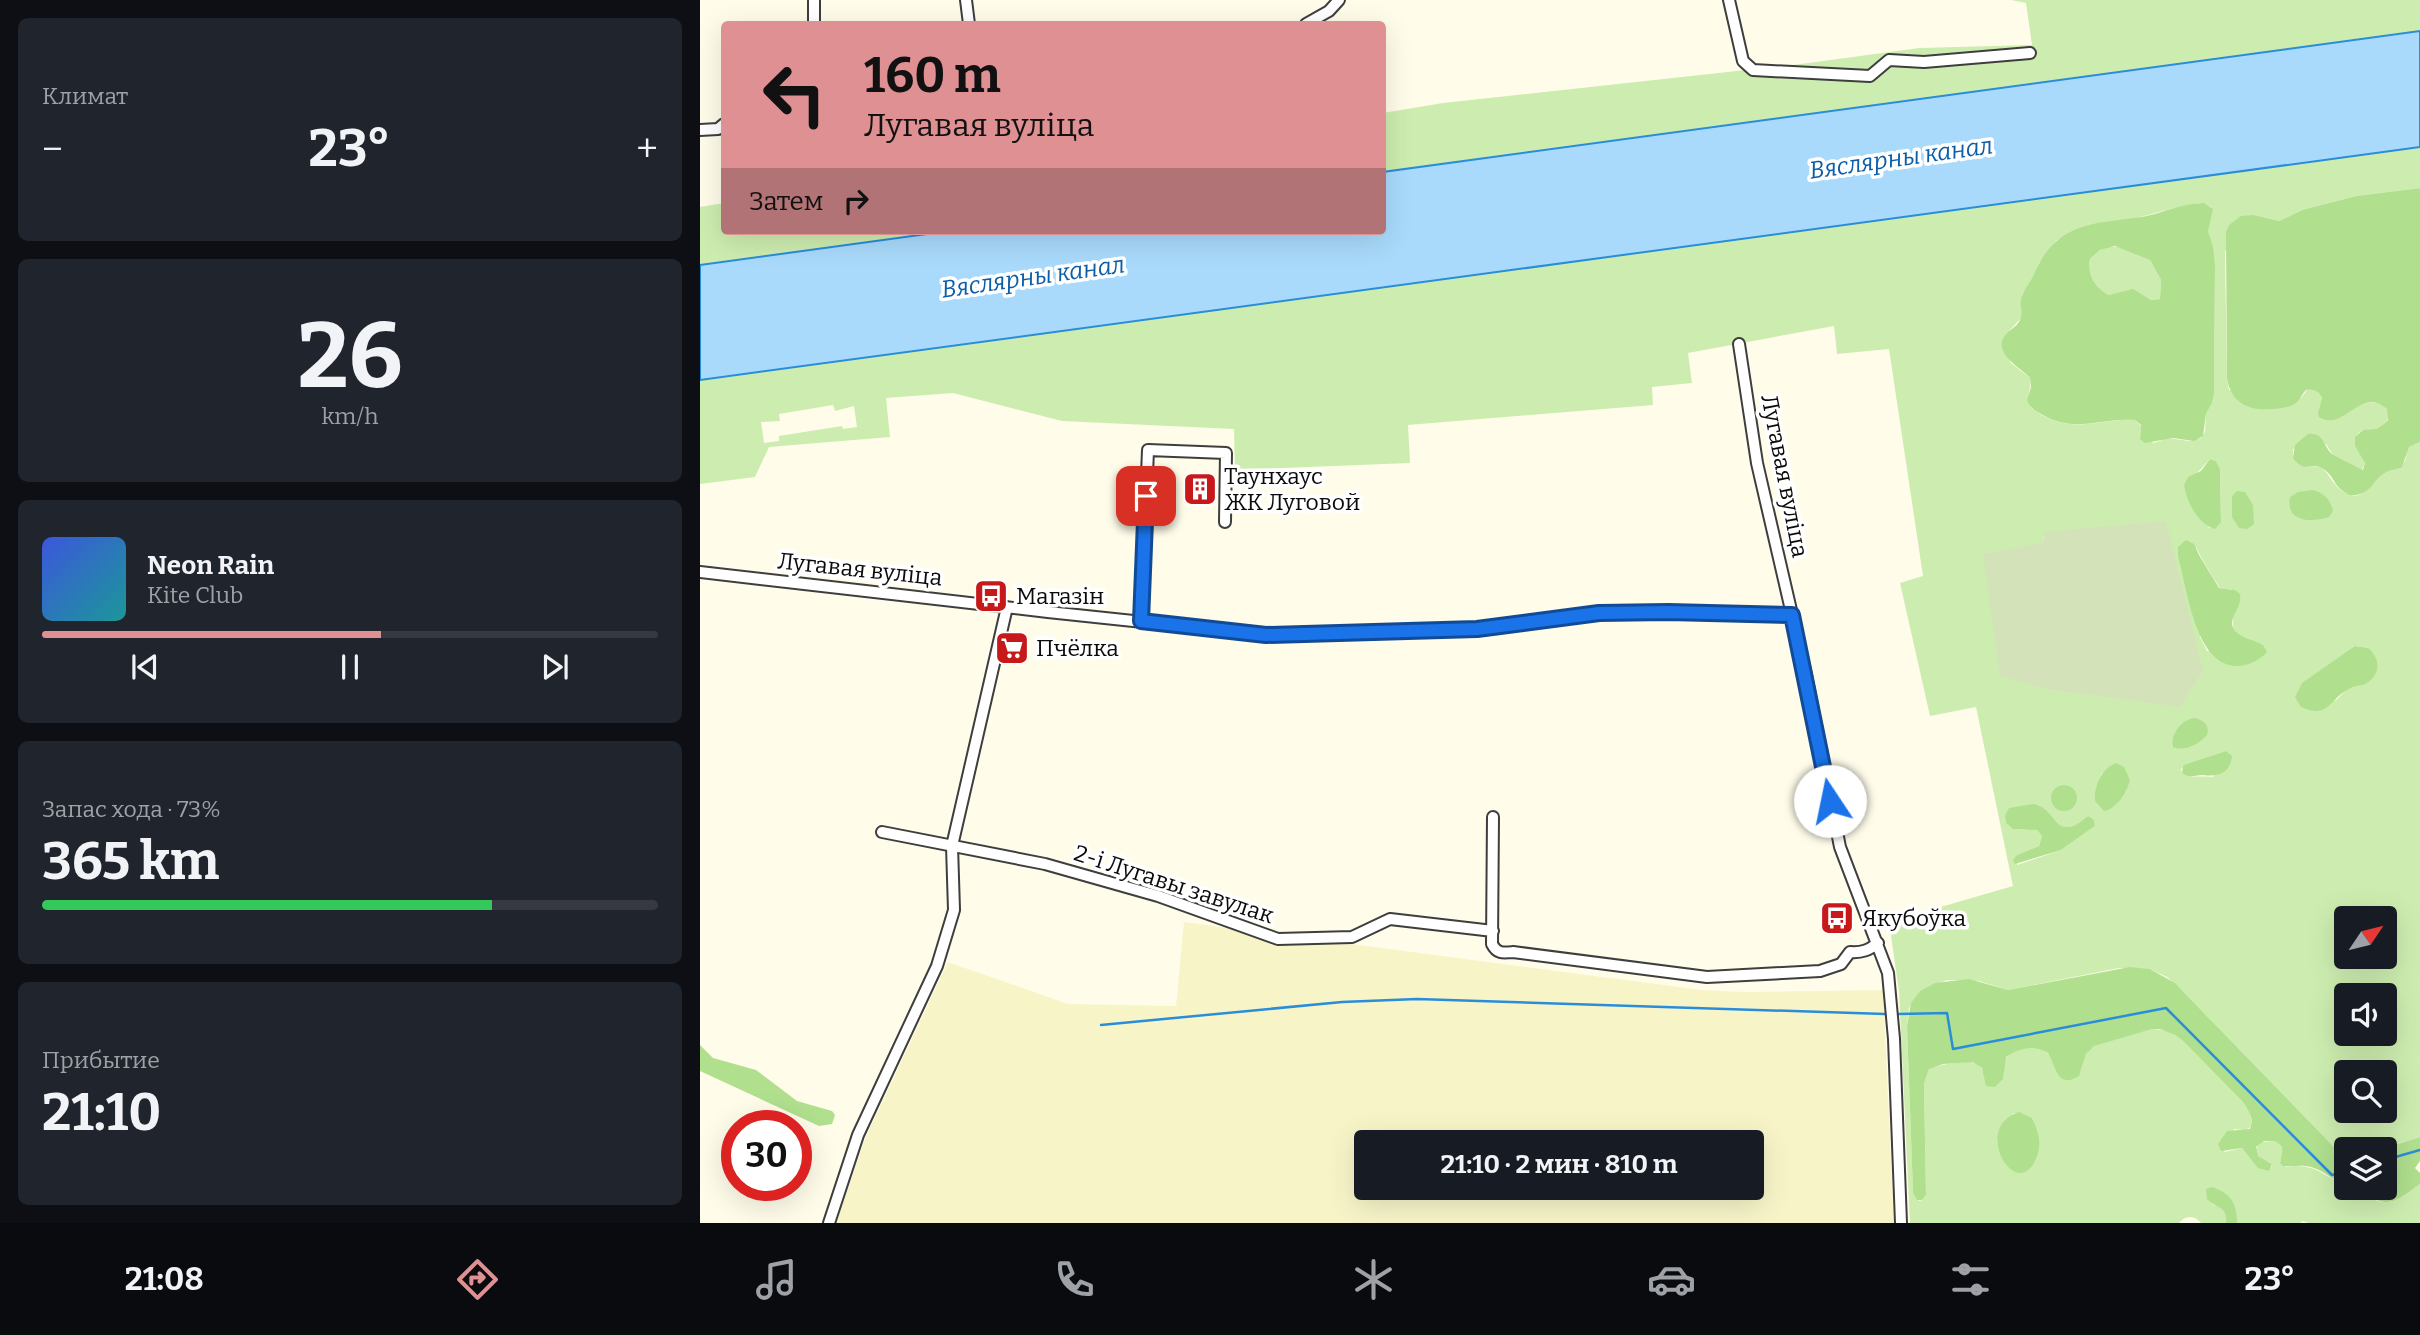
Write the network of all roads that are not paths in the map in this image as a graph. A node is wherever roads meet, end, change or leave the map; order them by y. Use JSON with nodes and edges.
{"nodes":[{"id":1,"x":814,"y":0,"type":"edge"},
{"id":2,"x":966,"y":0,"type":"edge"},
{"id":3,"x":1339,"y":0,"type":"edge"},
{"id":4,"x":1729,"y":0,"type":"edge"},
{"id":5,"x":814,"y":21,"type":"edge"},
{"id":6,"x":969,"y":21,"type":"edge"},
{"id":7,"x":1312,"y":21,"type":"edge"},
{"id":8,"x":2030,"y":53,"type":"dead end"},
{"id":9,"x":721,"y":128,"type":"edge"},
{"id":10,"x":700,"y":130,"type":"edge"},
{"id":11,"x":1739,"y":344,"type":"dead end"},
{"id":12,"x":1225,"y":522,"type":"dead end"},
{"id":13,"x":700,"y":572,"type":"edge"},
{"id":14,"x":1007,"y":607,"type":"junction"},
{"id":15,"x":1792,"y":615,"type":"junction"},
{"id":16,"x":1141,"y":621,"type":"junction"},
{"id":17,"x":1493,"y":817,"type":"dead end"},
{"id":18,"x":883,"y":832,"type":"dead end"},
{"id":19,"x":952,"y":846,"type":"junction"},
{"id":20,"x":1493,"y":931,"type":"junction"},
{"id":21,"x":1878,"y":943,"type":"junction"},
{"id":22,"x":829,"y":1223,"type":"edge"},
{"id":23,"x":1901,"y":1223,"type":"edge"}],
"edges":[{"from":1,"to":5,"type":"street"},
{"from":2,"to":6,"type":"street"},
{"from":3,"to":7,"type":"street"},
{"from":4,"to":8,"type":"street"},
{"from":9,"to":10,"type":"street"},
{"from":11,"to":15,"type":"street","name":"Лугавая вуліца"},
{"from":12,"to":16,"type":"street"},
{"from":13,"to":14,"type":"street","name":"Лугавая вуліца"},
{"from":14,"to":16,"type":"street","name":"Лугавая вуліца"},
{"from":14,"to":19,"type":"street"},
{"from":15,"to":16,"type":"street","name":"Лугавая вуліца"},
{"from":15,"to":21,"type":"street","name":"Лугавая вуліца"},
{"from":17,"to":20,"type":"street"},
{"from":18,"to":19,"type":"street","name":"2-і Лугавы завулак"},
{"from":19,"to":20,"type":"street","name":"2-і Лугавы завулак"},
{"from":19,"to":22,"type":"street"},
{"from":20,"to":21,"type":"street"},
{"from":21,"to":23,"type":"street","name":"Лугавая вуліца"}]}
